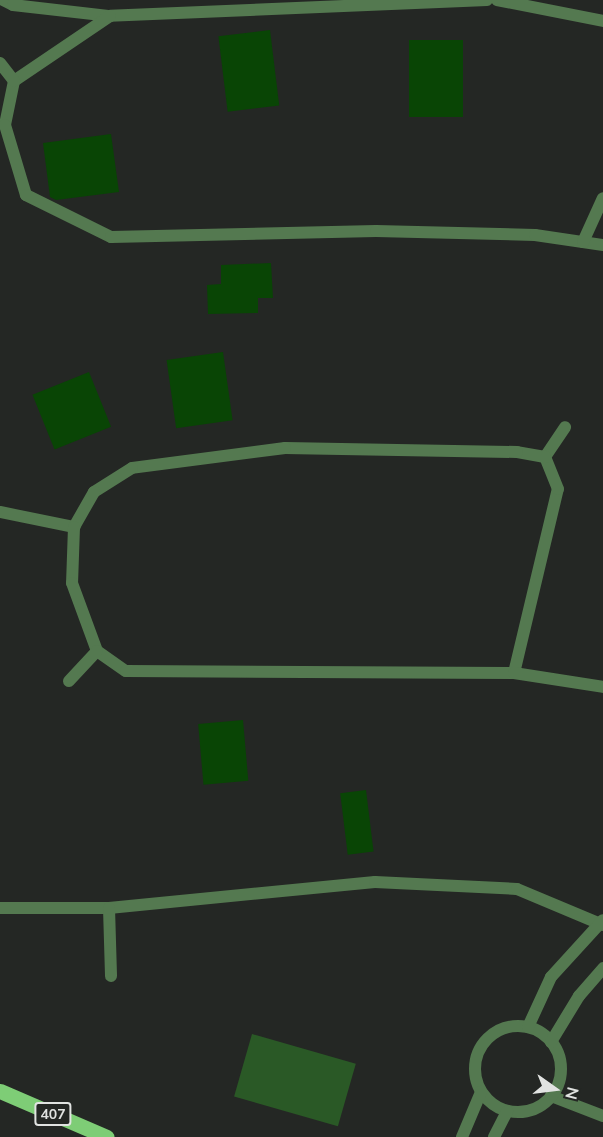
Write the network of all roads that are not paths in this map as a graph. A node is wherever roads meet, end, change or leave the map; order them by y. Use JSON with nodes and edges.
{"nodes":[{"id":1,"x":3,"y":0,"type":"edge"},
{"id":2,"x":487,"y":0,"type":"edge"},
{"id":3,"x":497,"y":0,"type":"edge"},
{"id":4,"x":110,"y":16,"type":"junction"},
{"id":5,"x":603,"y":21,"type":"edge"},
{"id":6,"x":0,"y":63,"type":"edge"},
{"id":7,"x":14,"y":81,"type":"junction"},
{"id":8,"x":603,"y":198,"type":"edge"},
{"id":9,"x":583,"y":242,"type":"junction"},
{"id":10,"x":603,"y":244,"type":"edge"},
{"id":11,"x":565,"y":427,"type":"dead end"},
{"id":12,"x":545,"y":457,"type":"junction"},
{"id":13,"x":0,"y":512,"type":"edge"},
{"id":14,"x":74,"y":527,"type":"junction"},
{"id":15,"x":97,"y":651,"type":"junction"},
{"id":16,"x":513,"y":673,"type":"junction"},
{"id":17,"x":69,"y":681,"type":"dead end"},
{"id":18,"x":603,"y":687,"type":"edge"},
{"id":19,"x":0,"y":908,"type":"edge"},
{"id":20,"x":109,"y":908,"type":"junction"},
{"id":21,"x":601,"y":923,"type":"edge"},
{"id":22,"x":603,"y":968,"type":"edge"},
{"id":23,"x":111,"y":976,"type":"dead end"},
{"id":24,"x":528,"y":1027,"type":"junction"},
{"id":25,"x":551,"y":1042,"type":"junction"},
{"id":26,"x":0,"y":1091,"type":"edge"},
{"id":27,"x":482,"y":1092,"type":"junction"},
{"id":28,"x":551,"y":1096,"type":"junction"},
{"id":29,"x":507,"y":1111,"type":"junction"},
{"id":30,"x":603,"y":1116,"type":"edge"},
{"id":31,"x":107,"y":1137,"type":"edge"},
{"id":32,"x":462,"y":1137,"type":"edge"},
{"id":33,"x":494,"y":1137,"type":"edge"}],
"edges":[{"from":1,"to":4,"type":"street"},
{"from":2,"to":4,"type":"street"},
{"from":3,"to":5,"type":"street"},
{"from":4,"to":7,"type":"street"},
{"from":6,"to":7,"type":"street"},
{"from":7,"to":9,"type":"street"},
{"from":8,"to":9,"type":"street"},
{"from":9,"to":10,"type":"street"},
{"from":11,"to":12,"type":"street"},
{"from":12,"to":14,"type":"street"},
{"from":12,"to":16,"type":"street"},
{"from":13,"to":14,"type":"street"},
{"from":14,"to":15,"type":"street"},
{"from":15,"to":16,"type":"street"},
{"from":15,"to":17,"type":"street"},
{"from":16,"to":18,"type":"street"},
{"from":19,"to":20,"type":"street"},
{"from":20,"to":21,"type":"street"},
{"from":20,"to":23,"type":"street"},
{"from":21,"to":24,"type":"street"},
{"from":22,"to":25,"type":"street"},
{"from":24,"to":25,"type":"street"},
{"from":24,"to":27,"type":"street"},
{"from":25,"to":28,"type":"street"},
{"from":26,"to":31,"type":"main road","number":"407"},
{"from":27,"to":29,"type":"street"},
{"from":27,"to":32,"type":"street"},
{"from":28,"to":29,"type":"street"},
{"from":28,"to":30,"type":"street"},
{"from":29,"to":33,"type":"street"}]}
